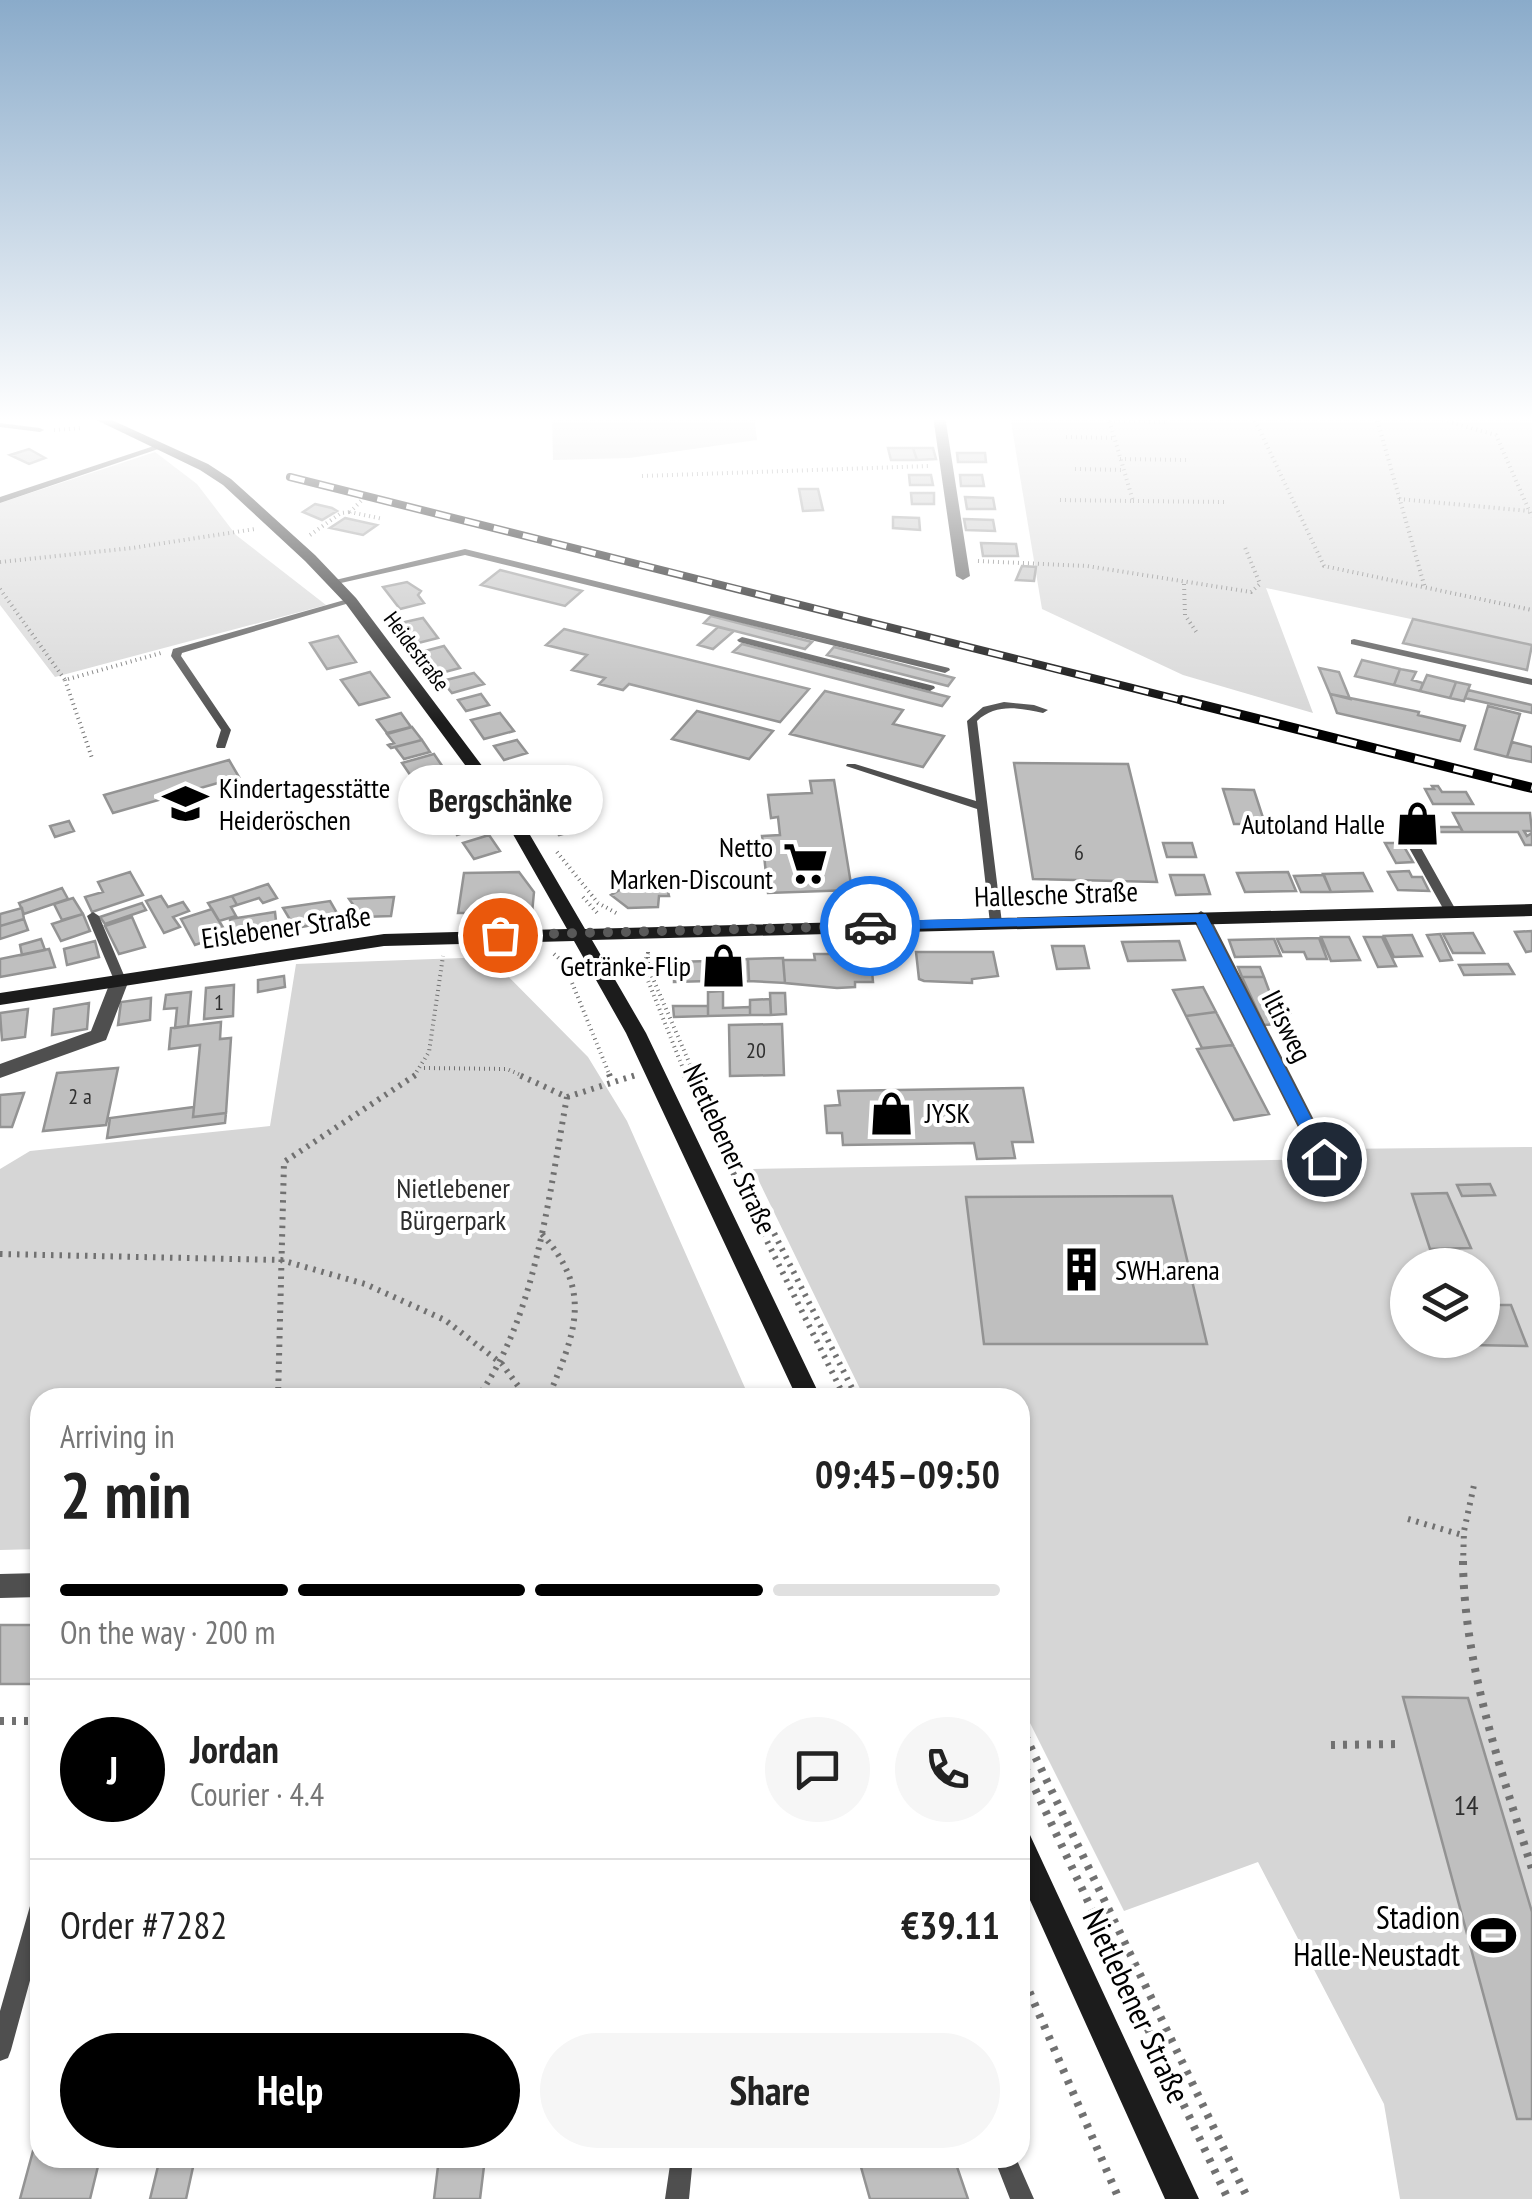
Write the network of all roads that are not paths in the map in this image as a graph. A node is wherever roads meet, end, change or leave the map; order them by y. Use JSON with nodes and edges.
{"nodes":[{"id":1,"x":265,"y":519,"type":"edge"},
{"id":2,"x":954,"y":519,"type":"edge"},
{"id":3,"x":964,"y":576,"type":"dead end"},
{"id":4,"x":332,"y":582,"type":"junction"},
{"id":5,"x":352,"y":601,"type":"junction"},
{"id":6,"x":742,"y":640,"type":"dead end"},
{"id":7,"x":825,"y":640,"type":"junction"},
{"id":8,"x":1354,"y":642,"type":"dead end"},
{"id":9,"x":810,"y":657,"type":"junction"},
{"id":10,"x":944,"y":670,"type":"dead end"},
{"id":11,"x":1532,"y":682,"type":"edge"},
{"id":12,"x":930,"y":688,"type":"dead end"},
{"id":13,"x":1043,"y":710,"type":"dead end"},
{"id":14,"x":222,"y":746,"type":"dead end"},
{"id":15,"x":851,"y":766,"type":"dead end"},
{"id":16,"x":982,"y":806,"type":"junction"},
{"id":17,"x":1409,"y":837,"type":"dead end"},
{"id":18,"x":1532,"y":910,"type":"edge"},
{"id":19,"x":1450,"y":912,"type":"junction"},
{"id":20,"x":94,"y":916,"type":"dead end"},
{"id":21,"x":1201,"y":917,"type":"junction"},
{"id":22,"x":996,"y":923,"type":"junction"},
{"id":23,"x":582,"y":933,"type":"junction"},
{"id":24,"x":120,"y":980,"type":"junction"},
{"id":25,"x":0,"y":999,"type":"edge"},
{"id":26,"x":0,"y":1071,"type":"edge"},
{"id":27,"x":1324,"y":1159,"type":"dead end"},
{"id":28,"x":804,"y":1388,"type":"edge"},
{"id":29,"x":30,"y":1585,"type":"edge"},
{"id":30,"x":0,"y":1586,"type":"edge"},
{"id":31,"x":1030,"y":1868,"type":"edge"},
{"id":32,"x":30,"y":1942,"type":"edge"},
{"id":33,"x":0,"y":2050,"type":"edge"},
{"id":34,"x":681,"y":2168,"type":"edge"},
{"id":35,"x":1009,"y":2168,"type":"edge"},
{"id":36,"x":677,"y":2199,"type":"edge"},
{"id":37,"x":1022,"y":2199,"type":"edge"},
{"id":38,"x":1182,"y":2199,"type":"edge"}],
"edges":[{"from":1,"to":4,"type":"main road","name":"Heidestraße"},
{"from":2,"to":3,"type":"street"},
{"from":4,"to":5,"type":"main road","name":"Heidestraße"},
{"from":4,"to":7,"type":"lane"},
{"from":5,"to":14,"type":"lane"},
{"from":5,"to":23,"type":"main road","name":"Heidestraße"},
{"from":6,"to":9,"type":"lane"},
{"from":7,"to":9,"type":"lane"},
{"from":7,"to":10,"type":"lane"},
{"from":8,"to":11,"type":"lane"},
{"from":9,"to":12,"type":"lane"},
{"from":13,"to":16,"type":"lane"},
{"from":15,"to":16,"type":"lane"},
{"from":16,"to":22,"type":"lane"},
{"from":17,"to":19,"type":"lane"},
{"from":18,"to":19,"type":"main road","name":"Hallesche Straße"},
{"from":19,"to":21,"type":"main road","name":"Hallesche Straße"},
{"from":20,"to":24,"type":"lane"},
{"from":21,"to":22,"type":"main road","name":"Hallesche Straße"},
{"from":21,"to":27,"type":"street","name":"Iltisweg"},
{"from":22,"to":23,"type":"main road","name":"Hallesche Straße"},
{"from":23,"to":24,"type":"main road","name":"Eislebener Straße"},
{"from":23,"to":28,"type":"main road","name":"Nietlebener Straße"},
{"from":24,"to":25,"type":"main road","name":"Eislebener Straße"},
{"from":24,"to":26,"type":"street"},
{"from":29,"to":30,"type":"street"},
{"from":31,"to":38,"type":"main road","name":"Nietlebener Straße"},
{"from":32,"to":33,"type":"lane"},
{"from":34,"to":36,"type":"lane"},
{"from":35,"to":37,"type":"lane"}]}
